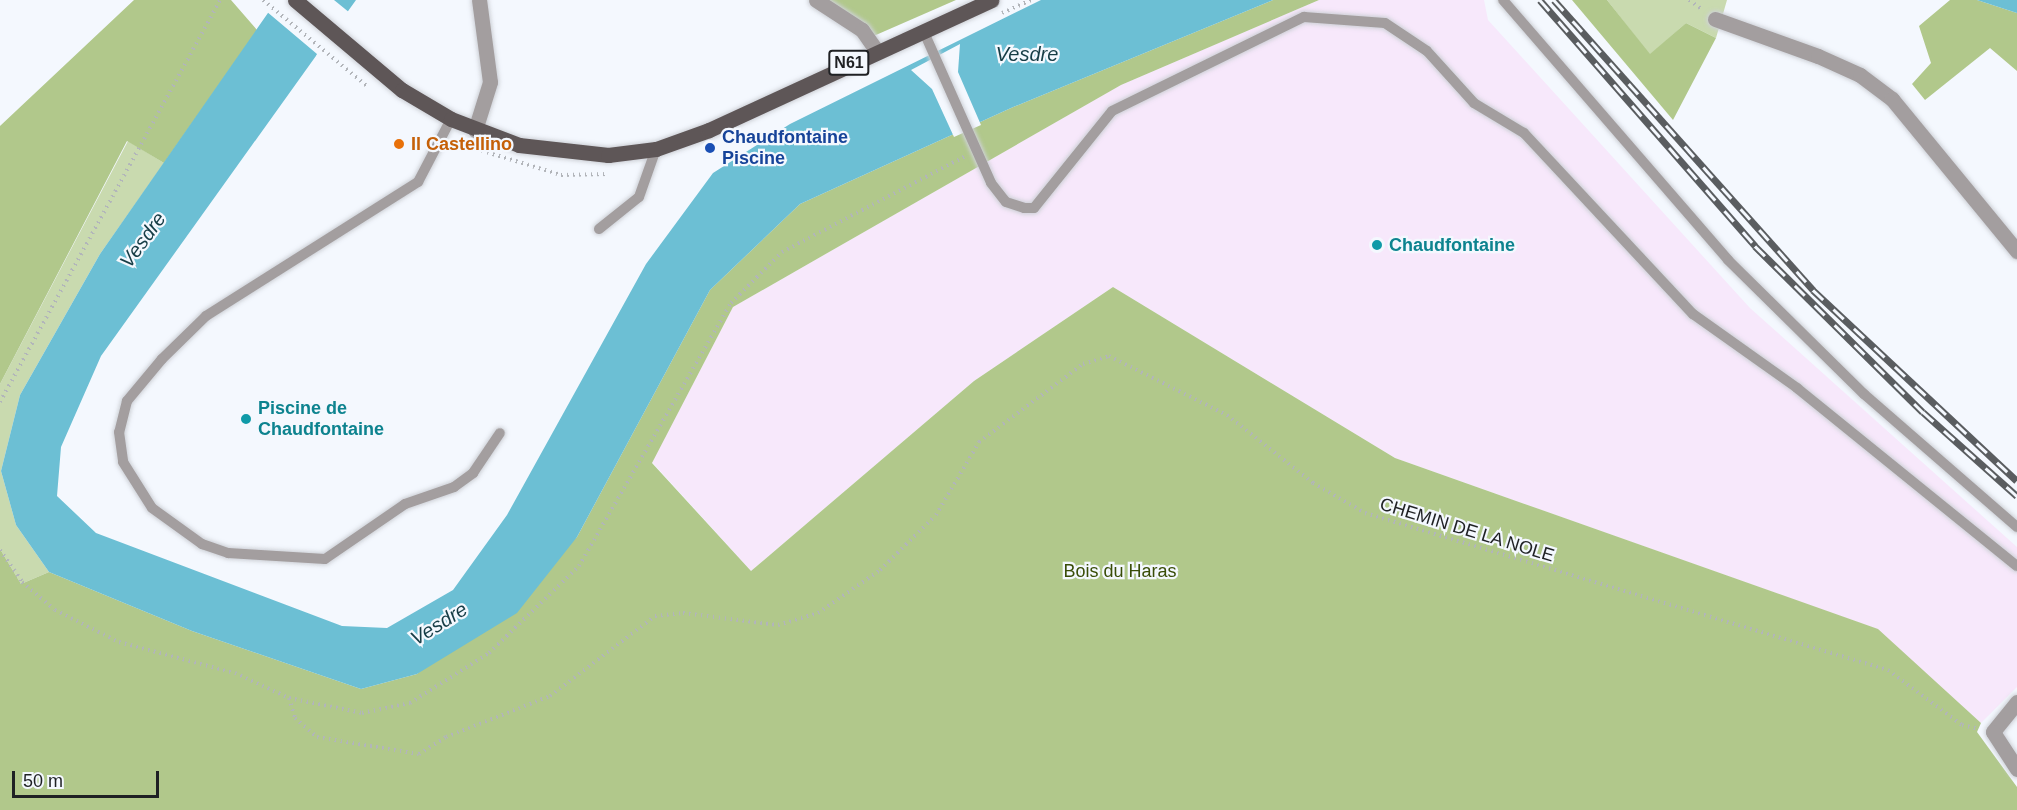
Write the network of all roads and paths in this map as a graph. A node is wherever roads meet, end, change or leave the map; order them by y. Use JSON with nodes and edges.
{"nodes":[{"id":1,"x":219,"y":0,"type":"edge"},
{"id":2,"x":263,"y":0,"type":"edge"},
{"id":3,"x":295,"y":0,"type":"edge"},
{"id":4,"x":479,"y":0,"type":"edge"},
{"id":5,"x":816,"y":0,"type":"edge"},
{"id":6,"x":991,"y":0,"type":"edge"},
{"id":7,"x":1503,"y":0,"type":"edge"},
{"id":8,"x":1715,"y":19,"type":"dead end"},
{"id":9,"x":923,"y":30,"type":"junction"},
{"id":10,"x":876,"y":50,"type":"junction"},
{"id":11,"x":325,"y":55,"type":"dead end"},
{"id":12,"x":451,"y":119,"type":"junction"},
{"id":13,"x":475,"y":130,"type":"junction"},
{"id":14,"x":656,"y":149,"type":"junction"},
{"id":15,"x":976,"y":149,"type":"junction"},
{"id":16,"x":598,"y":229,"type":"dead end"},
{"id":17,"x":2017,"y":251,"type":"edge"},
{"id":18,"x":0,"y":402,"type":"edge"},
{"id":19,"x":500,"y":433,"type":"dead end"},
{"id":20,"x":2017,"y":527,"type":"edge"},
{"id":21,"x":0,"y":550,"type":"edge"},
{"id":22,"x":2017,"y":566,"type":"edge"},
{"id":23,"x":289,"y":698,"type":"junction"},
{"id":24,"x":2017,"y":702,"type":"edge"},
{"id":25,"x":1993,"y":732,"type":"junction"},
{"id":26,"x":2017,"y":769,"type":"edge"}],
"edges":[{"from":1,"to":18,"type":"path"},
{"from":2,"to":11,"type":"path"},
{"from":3,"to":12,"type":"main road","number":"N61"},
{"from":4,"to":13,"type":"street"},
{"from":5,"to":10,"type":"street"},
{"from":6,"to":9,"type":"main road","number":"N61"},
{"from":7,"to":20,"type":"lane"},
{"from":8,"to":17,"type":"street"},
{"from":9,"to":10,"type":"main road","number":"N61"},
{"from":9,"to":15,"type":"lane"},
{"from":10,"to":14,"type":"main road","number":"N61"},
{"from":12,"to":13,"type":"main road","number":"N61"},
{"from":12,"to":19,"type":"lane"},
{"from":13,"to":14,"type":"main road","number":"N61"},
{"from":14,"to":16,"type":"lane"},
{"from":15,"to":22,"type":"lane"},
{"from":15,"to":23,"type":"path"},
{"from":21,"to":23,"type":"path"},
{"from":23,"to":25,"type":"path","name":"CHEMIN DE LA NOLE"},
{"from":24,"to":25,"type":"street"},
{"from":25,"to":26,"type":"street"}]}
